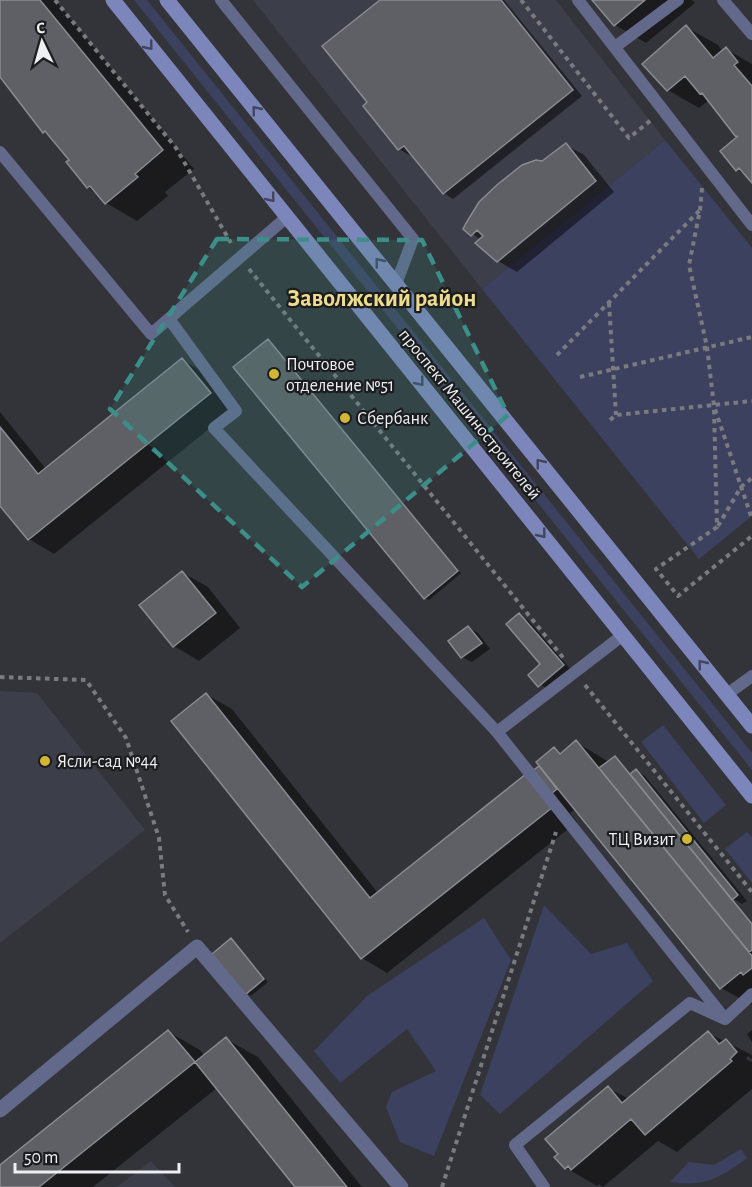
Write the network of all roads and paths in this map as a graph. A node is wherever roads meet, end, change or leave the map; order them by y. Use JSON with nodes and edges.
{"nodes":[{"id":1,"x":55,"y":0,"type":"edge"},
{"id":2,"x":113,"y":0,"type":"edge"},
{"id":3,"x":167,"y":0,"type":"edge"},
{"id":4,"x":221,"y":0,"type":"edge"},
{"id":5,"x":521,"y":0,"type":"edge"},
{"id":6,"x":578,"y":0,"type":"edge"},
{"id":7,"x":678,"y":0,"type":"edge"},
{"id":8,"x":723,"y":0,"type":"edge"},
{"id":9,"x":751,"y":31,"type":"edge"},
{"id":10,"x":615,"y":47,"type":"junction"},
{"id":11,"x":664,"y":109,"type":"junction"},
{"id":12,"x":0,"y":152,"type":"edge"},
{"id":13,"x":703,"y":160,"type":"junction"},
{"id":14,"x":700,"y":210,"type":"junction"},
{"id":15,"x":287,"y":217,"type":"junction"},
{"id":16,"x":752,"y":225,"type":"edge"},
{"id":17,"x":240,"y":258,"type":"junction"},
{"id":18,"x":396,"y":284,"type":"junction"},
{"id":19,"x":609,"y":303,"type":"junction"},
{"id":20,"x":170,"y":320,"type":"junction"},
{"id":21,"x":752,"y":337,"type":"edge"},
{"id":22,"x":707,"y":347,"type":"junction"},
{"id":23,"x":557,"y":355,"type":"dead end"},
{"id":24,"x":615,"y":369,"type":"junction"},
{"id":25,"x":580,"y":377,"type":"dead end"},
{"id":26,"x":752,"y":401,"type":"edge"},
{"id":27,"x":714,"y":406,"type":"junction"},
{"id":28,"x":616,"y":415,"type":"junction"},
{"id":29,"x":610,"y":420,"type":"dead end"},
{"id":30,"x":752,"y":478,"type":"edge"},
{"id":31,"x":741,"y":487,"type":"junction"},
{"id":32,"x":752,"y":519,"type":"edge"},
{"id":33,"x":717,"y":528,"type":"junction"},
{"id":34,"x":752,"y":536,"type":"edge"},
{"id":35,"x":623,"y":635,"type":"junction"},
{"id":36,"x":574,"y":672,"type":"junction"},
{"id":37,"x":752,"y":676,"type":"edge"},
{"id":38,"x":0,"y":677,"type":"edge"},
{"id":39,"x":726,"y":694,"type":"junction"},
{"id":40,"x":752,"y":726,"type":"edge"},
{"id":41,"x":497,"y":732,"type":"junction"},
{"id":42,"x":752,"y":796,"type":"edge"},
{"id":43,"x":562,"y":814,"type":"junction"},
{"id":44,"x":752,"y":892,"type":"edge"},
{"id":45,"x":197,"y":946,"type":"junction"},
{"id":46,"x":752,"y":994,"type":"edge"},
{"id":47,"x":725,"y":1019,"type":"junction"},
{"id":48,"x":0,"y":1110,"type":"edge"},
{"id":49,"x":401,"y":1187,"type":"edge"},
{"id":50,"x":442,"y":1187,"type":"edge"},
{"id":51,"x":544,"y":1187,"type":"edge"}],
"edges":[{"from":1,"to":17,"type":"path"},
{"from":2,"to":15,"type":"main road","name":"проспект Машиностроителей","one_way":true},
{"from":18,"to":3,"type":"main road","name":"проспект Машиностроителей","one_way":true},
{"from":4,"to":18,"type":"lane"},
{"from":5,"to":11,"type":"path"},
{"from":6,"to":10,"type":"lane"},
{"from":7,"to":10,"type":"lane"},
{"from":8,"to":9,"type":"lane"},
{"from":10,"to":11,"type":"lane"},
{"from":11,"to":13,"type":"lane"},
{"from":12,"to":20,"type":"lane"},
{"from":13,"to":14,"type":"path"},
{"from":13,"to":16,"type":"lane"},
{"from":14,"to":19,"type":"path"},
{"from":14,"to":22,"type":"path"},
{"from":15,"to":17,"type":"lane"},
{"from":15,"to":35,"type":"main road","name":"проспект Машиностроителей","one_way":true},
{"from":17,"to":20,"type":"lane"},
{"from":17,"to":36,"type":"path"},
{"from":39,"to":18,"type":"main road","name":"проспект Машиностроителей","one_way":true},
{"from":19,"to":23,"type":"path"},
{"from":19,"to":24,"type":"path"},
{"from":20,"to":41,"type":"lane"},
{"from":21,"to":22,"type":"path"},
{"from":22,"to":24,"type":"path"},
{"from":22,"to":27,"type":"path"},
{"from":24,"to":25,"type":"path"},
{"from":24,"to":28,"type":"path"},
{"from":26,"to":27,"type":"path"},
{"from":27,"to":28,"type":"path"},
{"from":27,"to":31,"type":"path"},
{"from":27,"to":33,"type":"path"},
{"from":28,"to":29,"type":"path"},
{"from":30,"to":31,"type":"path"},
{"from":31,"to":32,"type":"path"},
{"from":31,"to":33,"type":"path"},
{"from":33,"to":34,"type":"path"},
{"from":35,"to":36,"type":"lane"},
{"from":35,"to":42,"type":"main road","name":"проспект Машиностроителей"},
{"from":36,"to":41,"type":"lane"},
{"from":36,"to":44,"type":"path"},
{"from":37,"to":39,"type":"lane"},
{"from":38,"to":45,"type":"path"},
{"from":39,"to":40,"type":"main road","name":"проспект Машиностроителей"},
{"from":41,"to":43,"type":"lane"},
{"from":43,"to":47,"type":"lane"},
{"from":43,"to":50,"type":"path"},
{"from":45,"to":48,"type":"street"},
{"from":45,"to":49,"type":"street"},
{"from":46,"to":47,"type":"lane"},
{"from":47,"to":51,"type":"lane"}]}
